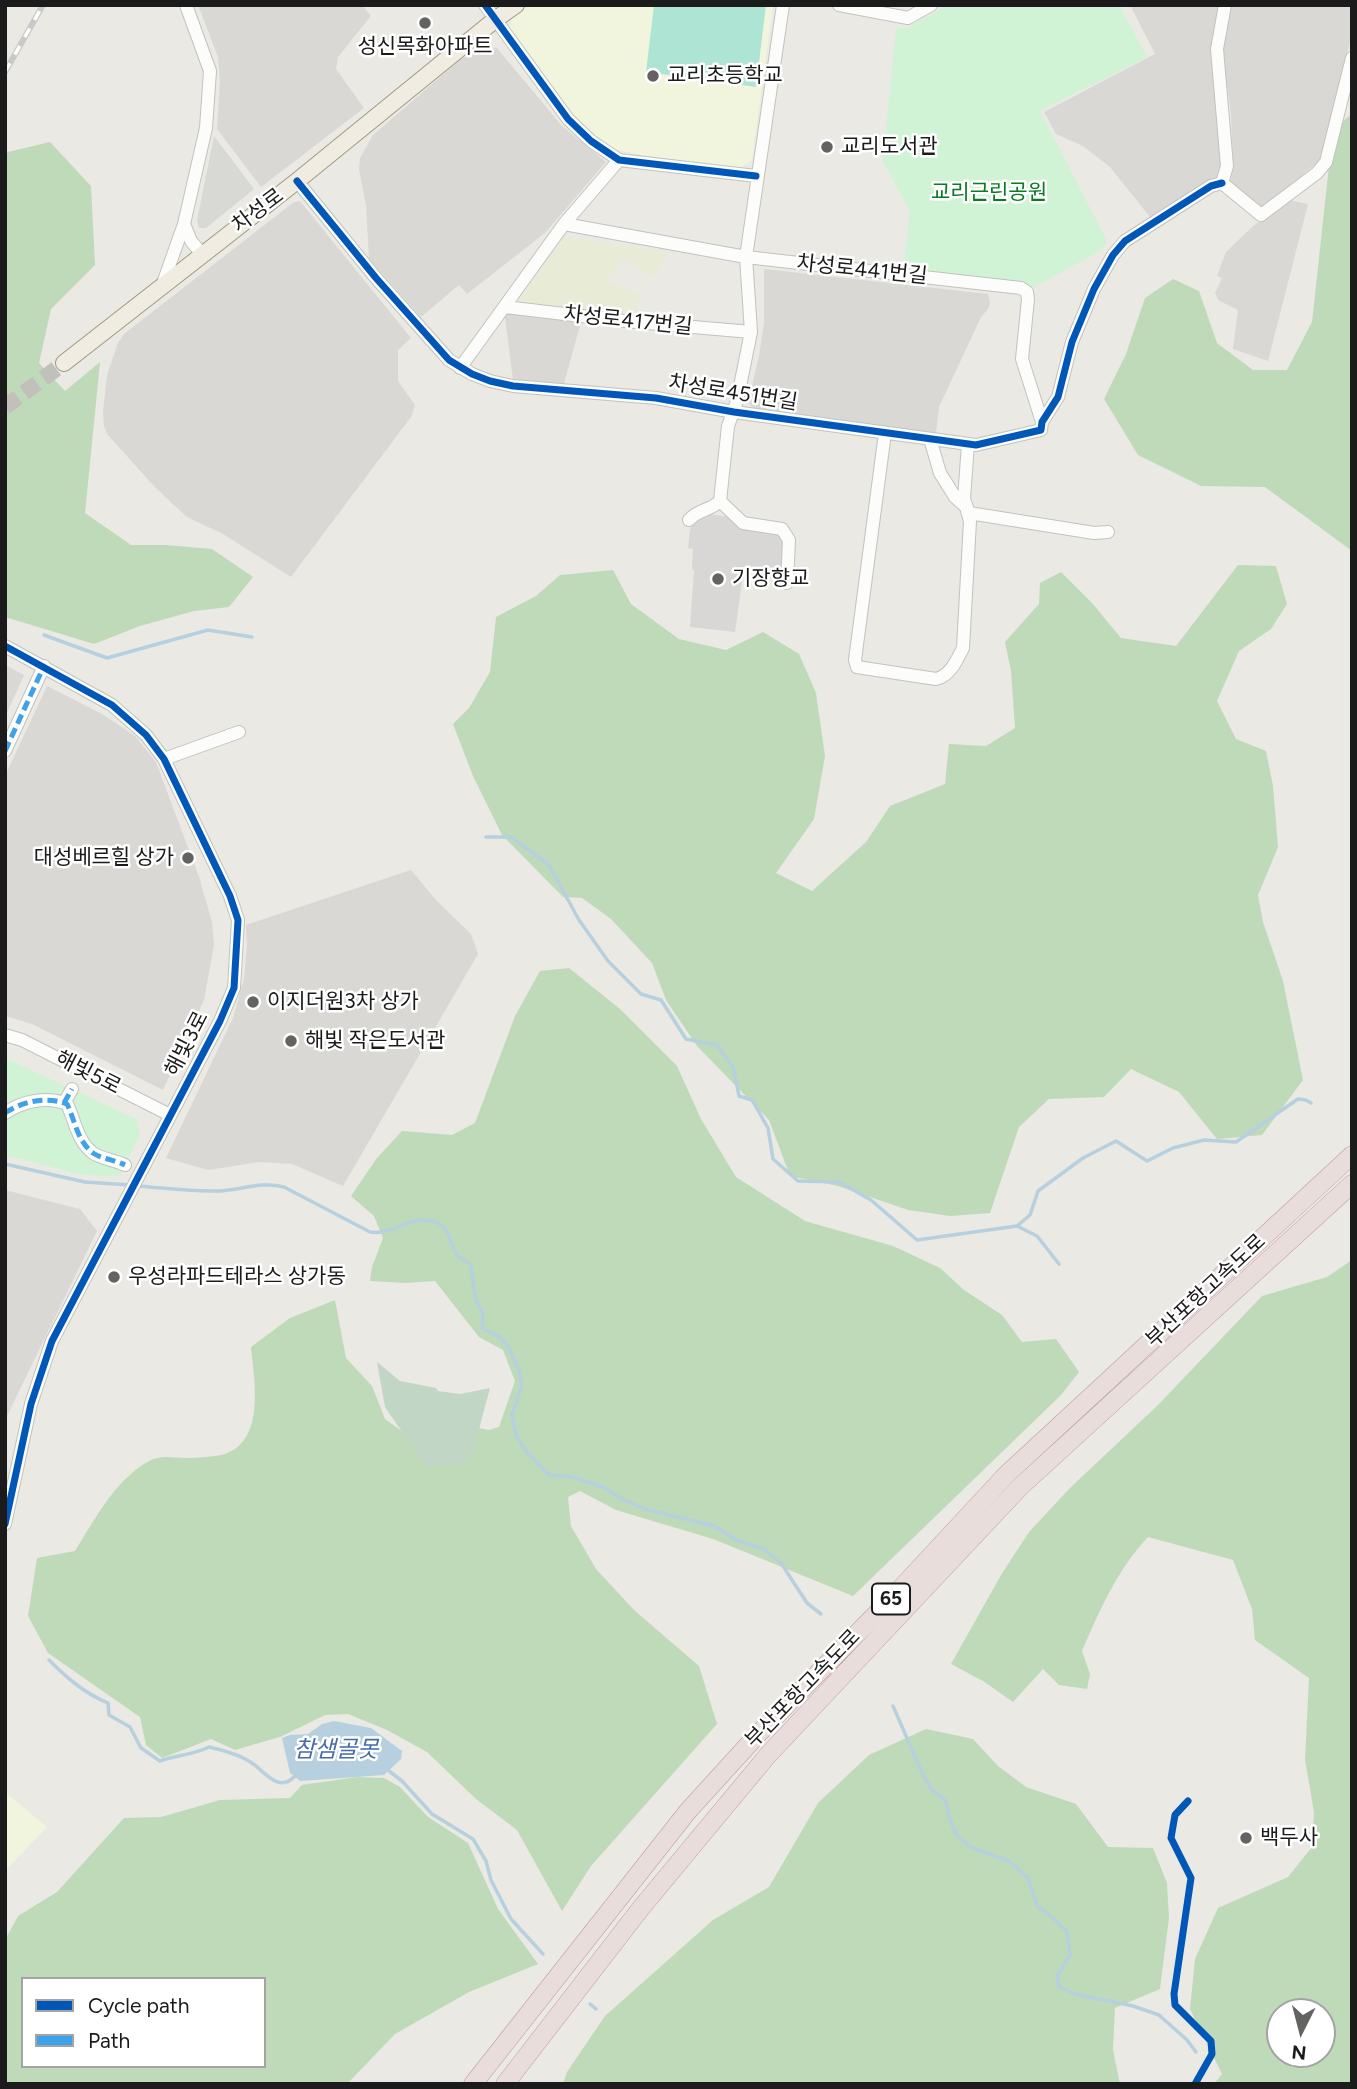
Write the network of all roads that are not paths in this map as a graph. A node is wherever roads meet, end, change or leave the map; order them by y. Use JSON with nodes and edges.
{"nodes":[{"id":1,"x":186,"y":5,"type":"edge"},
{"id":2,"x":485,"y":5,"type":"edge"},
{"id":3,"x":516,"y":5,"type":"edge"},
{"id":4,"x":783,"y":5,"type":"edge"},
{"id":5,"x":839,"y":5,"type":"edge"},
{"id":6,"x":931,"y":5,"type":"edge"},
{"id":7,"x":1225,"y":5,"type":"edge"},
{"id":8,"x":496,"y":19,"type":"junction"},
{"id":9,"x":1352,"y":58,"type":"edge"},
{"id":10,"x":619,"y":160,"type":"junction"},
{"id":11,"x":756,"y":176,"type":"junction"},
{"id":12,"x":297,"y":181,"type":"junction"},
{"id":13,"x":1222,"y":183,"type":"junction"},
{"id":14,"x":184,"y":223,"type":"junction"},
{"id":15,"x":564,"y":224,"type":"junction"},
{"id":16,"x":202,"y":254,"type":"junction"},
{"id":17,"x":746,"y":257,"type":"junction"},
{"id":18,"x":162,"y":288,"type":"junction"},
{"id":19,"x":505,"y":307,"type":"junction"},
{"id":20,"x":751,"y":332,"type":"junction"},
{"id":21,"x":64,"y":363,"type":"tunnel mouth"},
{"id":22,"x":460,"y":368,"type":"junction"},
{"id":23,"x":734,"y":412,"type":"junction"},
{"id":24,"x":1042,"y":422,"type":"junction"},
{"id":25,"x":885,"y":433,"type":"junction"},
{"id":26,"x":930,"y":439,"type":"junction"},
{"id":27,"x":968,"y":444,"type":"junction"},
{"id":28,"x":720,"y":501,"type":"junction"},
{"id":29,"x":966,"y":507,"type":"junction"},
{"id":30,"x":690,"y":520,"type":"dead end"},
{"id":31,"x":1108,"y":532,"type":"dead end"},
{"id":32,"x":788,"y":583,"type":"dead end"},
{"id":33,"x":5,"y":646,"type":"edge"},
{"id":34,"x":44,"y":666,"type":"junction"},
{"id":35,"x":239,"y":732,"type":"dead end"},
{"id":36,"x":5,"y":751,"type":"edge"},
{"id":37,"x":164,"y":759,"type":"junction"},
{"id":38,"x":5,"y":1035,"type":"edge"},
{"id":39,"x":72,"y":1089,"type":"dead end"},
{"id":40,"x":64,"y":1103,"type":"junction"},
{"id":41,"x":5,"y":1113,"type":"edge"},
{"id":42,"x":170,"y":1115,"type":"junction"},
{"id":43,"x":1352,"y":1155,"type":"edge"},
{"id":44,"x":125,"y":1165,"type":"dead end"},
{"id":45,"x":1352,"y":1184,"type":"edge"},
{"id":46,"x":5,"y":1524,"type":"edge"},
{"id":47,"x":473,"y":2084,"type":"edge"},
{"id":48,"x":505,"y":2084,"type":"edge"}],
"edges":[{"from":1,"to":14,"type":"street"},
{"from":2,"to":8,"type":"street"},
{"from":3,"to":8,"type":"main road","name":"차성로"},
{"from":4,"to":11,"type":"street"},
{"from":5,"to":6,"type":"street"},
{"from":7,"to":13,"type":"street"},
{"from":8,"to":10,"type":"street"},
{"from":8,"to":12,"type":"main road","name":"차성로"},
{"from":9,"to":13,"type":"street"},
{"from":10,"to":11,"type":"street"},
{"from":10,"to":15,"type":"street"},
{"from":11,"to":17,"type":"street"},
{"from":12,"to":16,"type":"main road","name":"차성로"},
{"from":12,"to":22,"type":"street","name":"차성로451번길"},
{"from":13,"to":24,"type":"street"},
{"from":14,"to":16,"type":"street"},
{"from":14,"to":18,"type":"street"},
{"from":15,"to":17,"type":"street","name":"차성로441번길"},
{"from":15,"to":19,"type":"street"},
{"from":16,"to":18,"type":"main road","name":"차성로"},
{"from":17,"to":20,"type":"street"},
{"from":17,"to":24,"type":"street","name":"차성로441번길"},
{"from":18,"to":21,"type":"main road","name":"차성로"},
{"from":19,"to":20,"type":"street","name":"차성로417번길"},
{"from":19,"to":22,"type":"street"},
{"from":20,"to":23,"type":"street"},
{"from":22,"to":23,"type":"street","name":"차성로451번길"},
{"from":23,"to":25,"type":"street","name":"차성로451번길"},
{"from":23,"to":28,"type":"street"},
{"from":24,"to":27,"type":"street","name":"차성로451번길"},
{"from":25,"to":26,"type":"street","name":"차성로451번길"},
{"from":25,"to":29,"type":"street"},
{"from":26,"to":27,"type":"street","name":"차성로451번길"},
{"from":26,"to":29,"type":"street"},
{"from":27,"to":29,"type":"street"},
{"from":28,"to":30,"type":"street"},
{"from":28,"to":32,"type":"street"},
{"from":29,"to":31,"type":"street"},
{"from":33,"to":34,"type":"street","name":"해빛3로"},
{"from":34,"to":36,"type":"street"},
{"from":34,"to":37,"type":"street","name":"해빛3로"},
{"from":35,"to":37,"type":"street"},
{"from":37,"to":42,"type":"street","name":"해빛3로"},
{"from":38,"to":42,"type":"street","name":"해빛5로"},
{"from":39,"to":40,"type":"street"},
{"from":40,"to":41,"type":"street"},
{"from":40,"to":44,"type":"street"},
{"from":42,"to":46,"type":"street","name":"해빛3로"},
{"from":43,"to":47,"type":"highway","name":"부산포항고속도로","number":"65"},
{"from":45,"to":48,"type":"highway","name":"부산포항고속도로","number":"65"}]}
